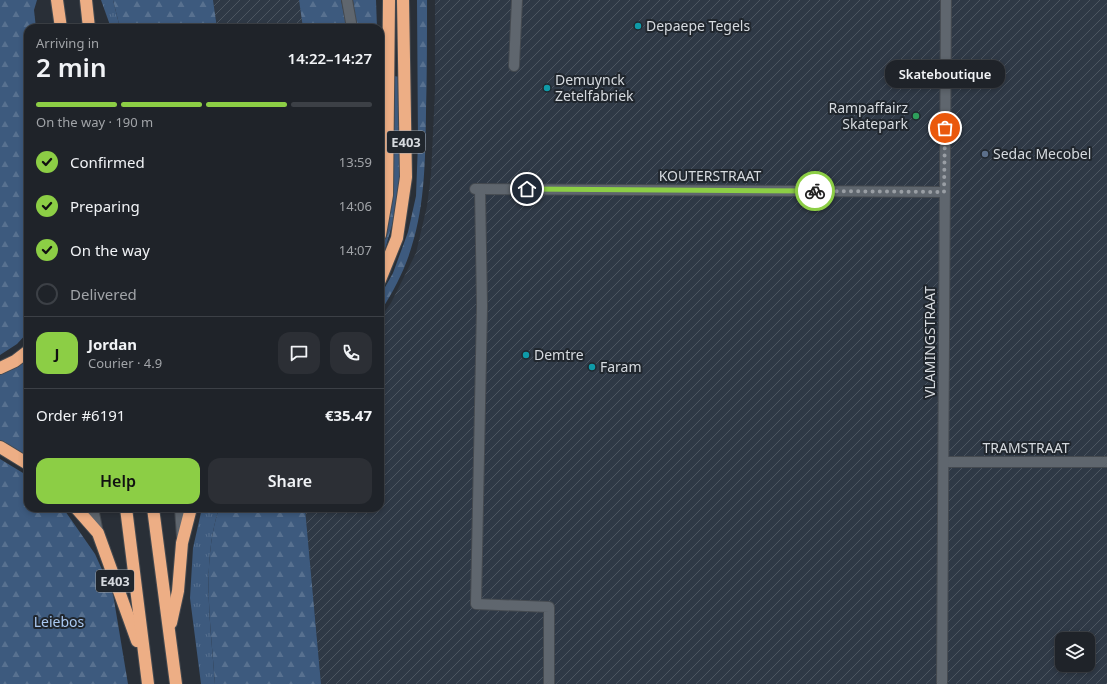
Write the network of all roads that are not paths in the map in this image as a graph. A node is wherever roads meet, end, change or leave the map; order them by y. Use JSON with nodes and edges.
{"nodes":[{"id":1,"x":57,"y":0,"type":"edge"},
{"id":2,"x":86,"y":0,"type":"edge"},
{"id":3,"x":347,"y":0,"type":"edge"},
{"id":4,"x":389,"y":0,"type":"edge"},
{"id":5,"x":403,"y":0,"type":"edge"},
{"id":6,"x":517,"y":0,"type":"edge"},
{"id":7,"x":946,"y":0,"type":"edge"},
{"id":8,"x":60,"y":24,"type":"edge"},
{"id":9,"x":89,"y":24,"type":"edge"},
{"id":10,"x":351,"y":24,"type":"edge"},
{"id":11,"x":514,"y":66,"type":"dead end"},
{"id":12,"x":944,"y":192,"type":"junction"},
{"id":13,"x":384,"y":213,"type":"edge"},
{"id":14,"x":384,"y":270,"type":"edge"},
{"id":15,"x":24,"y":354,"type":"edge"},
{"id":16,"x":0,"y":368,"type":"edge"},
{"id":17,"x":0,"y":447,"type":"edge"},
{"id":18,"x":24,"y":462,"type":"edge"},
{"id":19,"x":944,"y":462,"type":"junction"},
{"id":20,"x":1107,"y":462,"type":"edge"},
{"id":21,"x":80,"y":512,"type":"edge"},
{"id":22,"x":94,"y":512,"type":"edge"},
{"id":23,"x":126,"y":512,"type":"edge"},
{"id":24,"x":154,"y":512,"type":"edge"},
{"id":25,"x":180,"y":512,"type":"edge"},
{"id":26,"x":190,"y":512,"type":"edge"},
{"id":27,"x":98,"y":533,"type":"junction"},
{"id":28,"x":182,"y":543,"type":"junction"},
{"id":29,"x":169,"y":631,"type":"junction"},
{"id":30,"x":144,"y":661,"type":"junction"},
{"id":31,"x":148,"y":684,"type":"edge"},
{"id":32,"x":176,"y":684,"type":"edge"},
{"id":33,"x":549,"y":684,"type":"edge"},
{"id":34,"x":942,"y":684,"type":"edge"}],
"edges":[{"from":1,"to":8,"type":"highway"},
{"from":2,"to":9,"type":"highway"},
{"from":3,"to":10,"type":"street"},
{"from":4,"to":13,"type":"highway","number":"E403"},
{"from":5,"to":14,"type":"highway","number":"E403"},
{"from":6,"to":11,"type":"street"},
{"from":7,"to":12,"type":"street","name":"VLAMINGSTRAAT"},
{"from":12,"to":19,"type":"street","name":"VLAMINGSTRAAT"},
{"from":12,"to":33,"type":"street","name":"KOUTERSTRAAT"},
{"from":15,"to":16,"type":"highway"},
{"from":17,"to":18,"type":"highway"},
{"from":19,"to":20,"type":"street","name":"TRAMSTRAAT"},
{"from":19,"to":34,"type":"street","name":"VLAMINGSTRAAT"},
{"from":21,"to":27,"type":"highway","number":"E403"},
{"from":22,"to":27,"type":"street"},
{"from":23,"to":30,"type":"highway","number":"E403"},
{"from":24,"to":29,"type":"highway"},
{"from":25,"to":28,"type":"street"},
{"from":26,"to":28,"type":"highway"},
{"from":27,"to":30,"type":"highway","number":"E403"},
{"from":28,"to":29,"type":"highway"},
{"from":29,"to":32,"type":"highway"},
{"from":30,"to":31,"type":"highway","number":"E403"}]}
